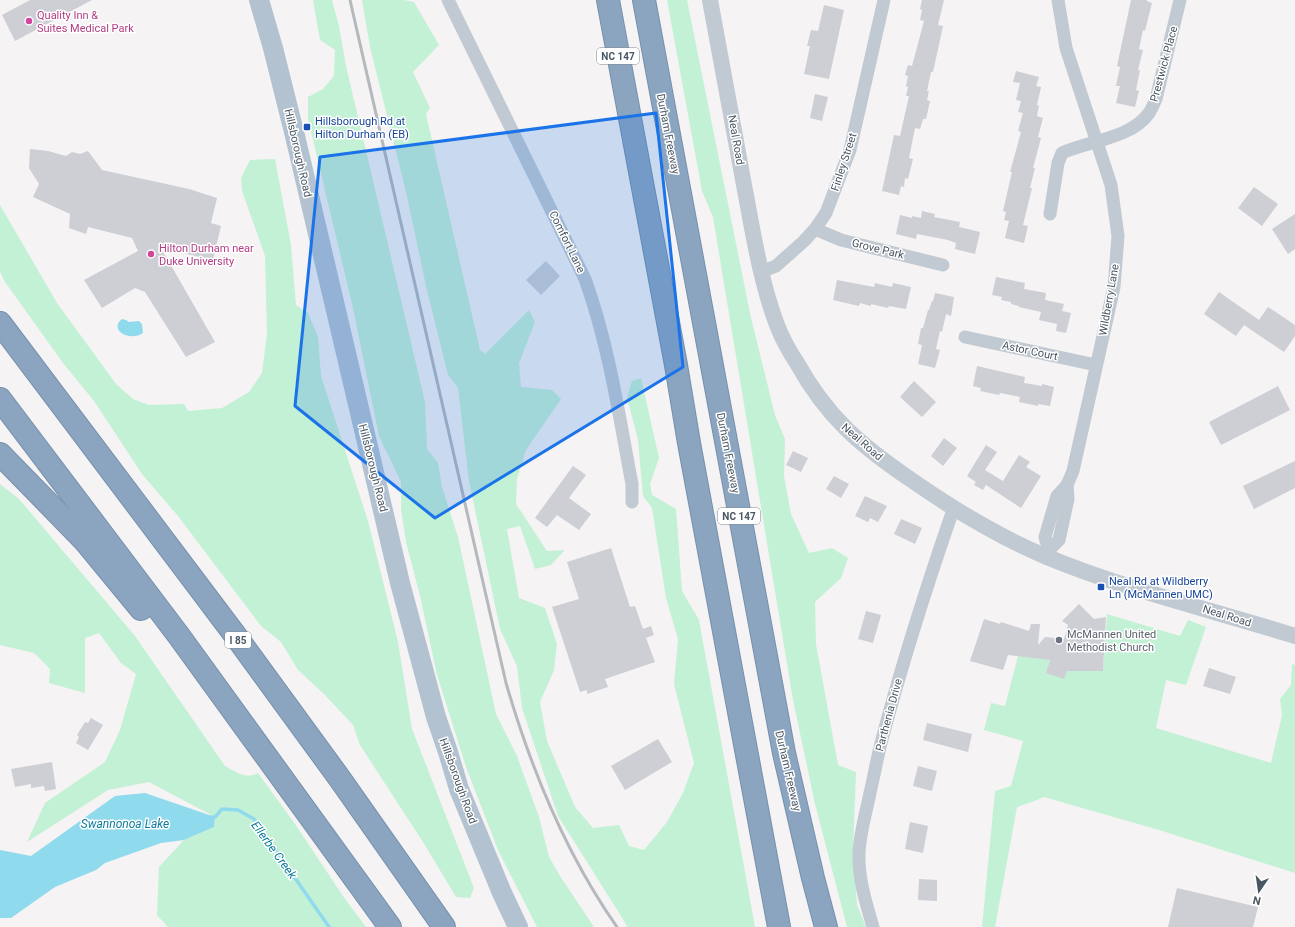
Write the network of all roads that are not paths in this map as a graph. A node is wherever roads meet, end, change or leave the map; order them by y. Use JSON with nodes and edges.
{"nodes":[{"id":1,"x":259,"y":0,"type":"edge"},
{"id":2,"x":448,"y":0,"type":"edge"},
{"id":3,"x":608,"y":0,"type":"edge"},
{"id":4,"x":644,"y":0,"type":"edge"},
{"id":5,"x":710,"y":0,"type":"edge"},
{"id":6,"x":884,"y":0,"type":"edge"},
{"id":7,"x":1058,"y":0,"type":"edge"},
{"id":8,"x":1180,"y":0,"type":"edge"},
{"id":9,"x":1096,"y":141,"type":"junction"},
{"id":10,"x":1050,"y":214,"type":"dead end"},
{"id":11,"x":815,"y":229,"type":"junction"},
{"id":12,"x":944,"y":265,"type":"dead end"},
{"id":13,"x":761,"y":272,"type":"junction"},
{"id":14,"x":0,"y":310,"type":"edge"},
{"id":15,"x":0,"y":323,"type":"edge"},
{"id":16,"x":965,"y":337,"type":"dead end"},
{"id":17,"x":25,"y":358,"type":"junction"},
{"id":18,"x":1096,"y":365,"type":"junction"},
{"id":19,"x":0,"y":399,"type":"edge"},
{"id":20,"x":0,"y":454,"type":"edge"},
{"id":21,"x":632,"y":502,"type":"dead end"},
{"id":22,"x":954,"y":508,"type":"junction"},
{"id":23,"x":1048,"y":553,"type":"junction"},
{"id":24,"x":179,"y":636,"type":"junction"},
{"id":25,"x":1295,"y":636,"type":"edge"},
{"id":26,"x":390,"y":927,"type":"edge"},
{"id":27,"x":444,"y":927,"type":"edge"},
{"id":28,"x":518,"y":927,"type":"edge"},
{"id":29,"x":779,"y":927,"type":"edge"},
{"id":30,"x":826,"y":927,"type":"edge"},
{"id":31,"x":873,"y":927,"type":"edge"}],
"edges":[{"from":1,"to":28,"type":"main road","name":"Hillsborough Road"},
{"from":2,"to":21,"type":"street","name":"Comfort Lane"},
{"from":3,"to":29,"type":"highway","number":"NC 147"},
{"from":4,"to":30,"type":"highway","name":"Durham Freeway","number":"NC 147"},
{"from":5,"to":13,"type":"street","name":"Neal Road"},
{"from":6,"to":11,"type":"street","name":"Finley Street"},
{"from":7,"to":9,"type":"street","name":"Wildberry Lane"},
{"from":8,"to":9,"type":"street","name":"Prestwick Place"},
{"from":9,"to":10,"type":"street","name":"Prestwick Place"},
{"from":9,"to":18,"type":"street","name":"Wildberry Lane"},
{"from":11,"to":12,"type":"street","name":"Grove Park"},
{"from":11,"to":13,"type":"street","name":"Finley Street"},
{"from":13,"to":22,"type":"street","name":"Neal Road"},
{"from":14,"to":17,"type":"highway"},
{"from":15,"to":17,"type":"highway","number":"I 85"},
{"from":16,"to":18,"type":"street","name":"Astor Court"},
{"from":17,"to":27,"type":"highway","number":"I 85"},
{"from":18,"to":23,"type":"street","name":"Wildberry Lane"},
{"from":19,"to":24,"type":"highway"},
{"from":20,"to":24,"type":"highway"},
{"from":22,"to":23,"type":"street","name":"Neal Road"},
{"from":22,"to":31,"type":"street","name":"Parthenia Drive"},
{"from":23,"to":25,"type":"street","name":"Neal Road"},
{"from":24,"to":26,"type":"highway"}]}
